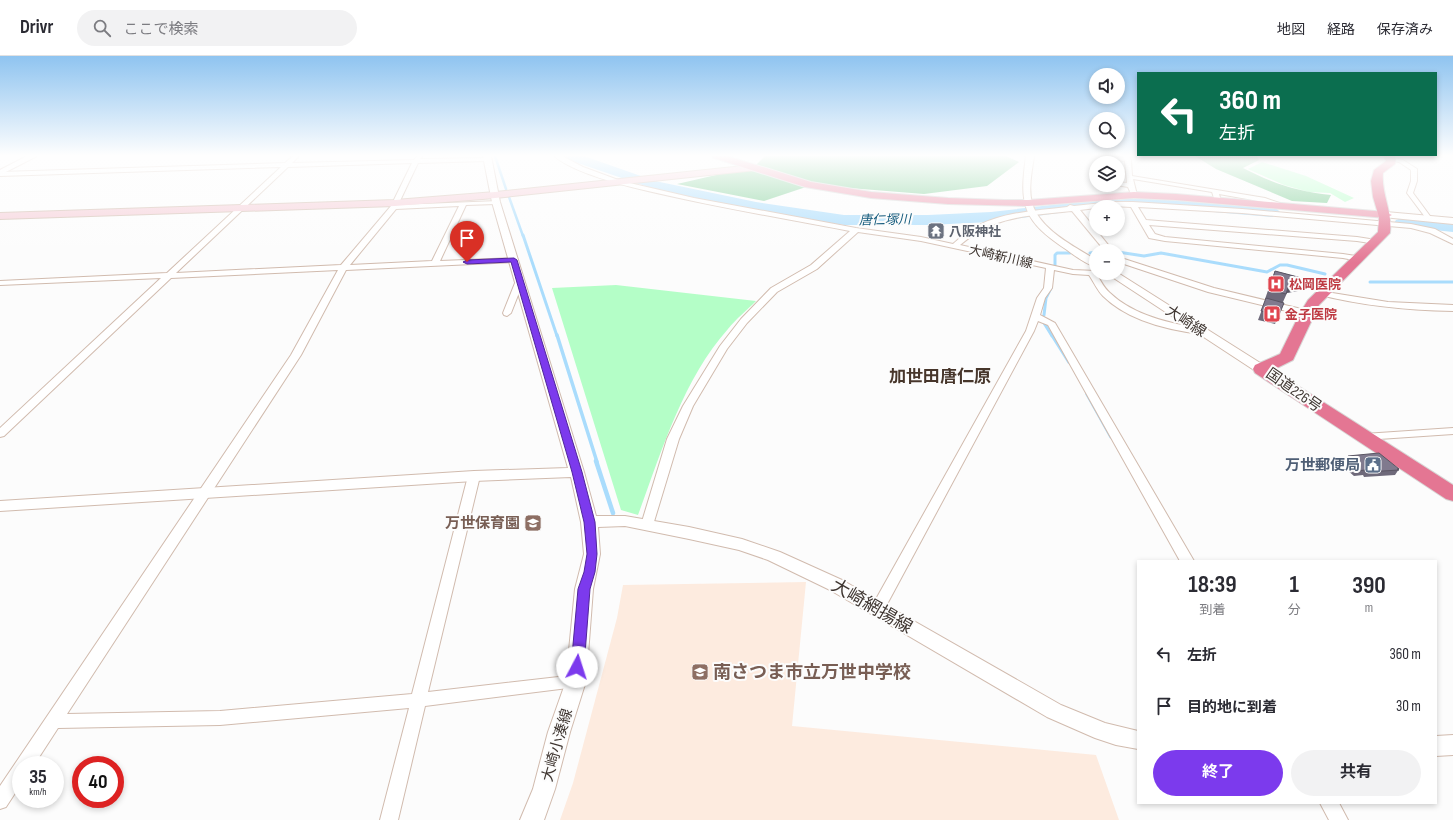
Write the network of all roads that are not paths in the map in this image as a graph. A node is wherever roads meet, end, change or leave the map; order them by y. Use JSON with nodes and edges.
{"nodes":[{"id":1,"x":258,"y":192,"type":"edge"},
{"id":2,"x":401,"y":192,"type":"edge"},
{"id":3,"x":494,"y":192,"type":"edge"},
{"id":4,"x":548,"y":192,"type":"edge"},
{"id":5,"x":663,"y":192,"type":"edge"},
{"id":6,"x":846,"y":192,"type":"edge"},
{"id":7,"x":1028,"y":192,"type":"edge"},
{"id":8,"x":1128,"y":192,"type":"edge"},
{"id":9,"x":1132,"y":192,"type":"edge"},
{"id":10,"x":1197,"y":192,"type":"edge"},
{"id":11,"x":1377,"y":192,"type":"edge"},
{"id":12,"x":1411,"y":192,"type":"edge"},
{"id":13,"x":1132,"y":195,"type":"junction"},
{"id":14,"x":1217,"y":196,"type":"junction"},
{"id":15,"x":496,"y":199,"type":"junction"},
{"id":16,"x":1061,"y":202,"type":"junction"},
{"id":17,"x":463,"y":204,"type":"junction"},
{"id":18,"x":394,"y":205,"type":"junction"},
{"id":19,"x":240,"y":208,"type":"junction"},
{"id":20,"x":1074,"y":208,"type":"junction"},
{"id":21,"x":1031,"y":210,"type":"junction"},
{"id":22,"x":0,"y":216,"type":"edge"},
{"id":23,"x":1386,"y":219,"type":"junction"},
{"id":24,"x":1430,"y":220,"type":"junction"},
{"id":25,"x":1453,"y":221,"type":"edge"},
{"id":26,"x":1143,"y":222,"type":"junction"},
{"id":27,"x":856,"y":230,"type":"junction"},
{"id":28,"x":1376,"y":242,"type":"junction"},
{"id":29,"x":1453,"y":242,"type":"edge"},
{"id":30,"x":1104,"y":244,"type":"edge"},
{"id":31,"x":955,"y":246,"type":"junction"},
{"id":32,"x":1089,"y":259,"type":"edge"},
{"id":33,"x":1359,"y":259,"type":"junction"},
{"id":34,"x":514,"y":260,"type":"junction"},
{"id":35,"x":1125,"y":261,"type":"edge"},
{"id":36,"x":435,"y":263,"type":"junction"},
{"id":37,"x":344,"y":267,"type":"junction"},
{"id":38,"x":1050,"y":267,"type":"junction"},
{"id":39,"x":1089,"y":272,"type":"edge"},
{"id":40,"x":169,"y":276,"type":"junction"},
{"id":41,"x":520,"y":280,"type":"junction"},
{"id":42,"x":1098,"y":280,"type":"edge"},
{"id":43,"x":1122,"y":280,"type":"edge"},
{"id":44,"x":0,"y":283,"type":"edge"},
{"id":45,"x":1323,"y":293,"type":"junction"},
{"id":46,"x":1453,"y":308,"type":"edge"},
{"id":47,"x":507,"y":313,"type":"dead end"},
{"id":48,"x":1307,"y":313,"type":"junction"},
{"id":49,"x":1034,"y":316,"type":"junction"},
{"id":50,"x":1201,"y":331,"type":"junction"},
{"id":51,"x":1261,"y":369,"type":"junction"},
{"id":52,"x":1453,"y":431,"type":"edge"},
{"id":53,"x":0,"y":434,"type":"edge"},
{"id":54,"x":1364,"y":437,"type":"junction"},
{"id":55,"x":577,"y":472,"type":"junction"},
{"id":56,"x":474,"y":476,"type":"junction"},
{"id":57,"x":204,"y":493,"type":"junction"},
{"id":58,"x":1453,"y":494,"type":"edge"},
{"id":59,"x":0,"y":506,"type":"edge"},
{"id":60,"x":590,"y":522,"type":"junction"},
{"id":61,"x":647,"y":525,"type":"junction"},
{"id":62,"x":1186,"y":560,"type":"edge"},
{"id":63,"x":878,"y":608,"type":"junction"},
{"id":64,"x":576,"y":681,"type":"junction"},
{"id":65,"x":418,"y":700,"type":"junction"},
{"id":66,"x":53,"y":721,"type":"junction"},
{"id":67,"x":1137,"y":740,"type":"edge"},
{"id":68,"x":1453,"y":744,"type":"edge"},
{"id":69,"x":1437,"y":746,"type":"edge"},
{"id":70,"x":30,"y":756,"type":"edge"},
{"id":71,"x":12,"y":783,"type":"edge"},
{"id":72,"x":0,"y":801,"type":"edge"},
{"id":73,"x":1330,"y":804,"type":"edge"},
{"id":74,"x":389,"y":820,"type":"edge"},
{"id":75,"x":532,"y":820,"type":"edge"},
{"id":76,"x":1339,"y":820,"type":"edge"}],
"edges":[{"from":1,"to":19,"type":"street"},
{"from":2,"to":18,"type":"street"},
{"from":3,"to":15,"type":"street","name":"大崎小湊線"},
{"from":4,"to":15,"type":"main road"},
{"from":5,"to":27,"type":"street","name":"大崎新川線"},
{"from":6,"to":21,"type":"main road"},
{"from":7,"to":21,"type":"street"},
{"from":8,"to":13,"type":"street"},
{"from":9,"to":13,"type":"street"},
{"from":10,"to":14,"type":"street"},
{"from":11,"to":23,"type":"highway"},
{"from":12,"to":24,"type":"street"},
{"from":13,"to":14,"type":"main road"},
{"from":13,"to":16,"type":"main road"},
{"from":13,"to":20,"type":"street"},
{"from":13,"to":23,"type":"street"},
{"from":13,"to":26,"type":"street"},
{"from":14,"to":23,"type":"main road"},
{"from":15,"to":17,"type":"street"},
{"from":15,"to":18,"type":"main road"},
{"from":15,"to":34,"type":"street","name":"大崎小湊線"},
{"from":16,"to":20,"type":"street"},
{"from":16,"to":21,"type":"main road"},
{"from":17,"to":18,"type":"street"},
{"from":17,"to":36,"type":"street"},
{"from":18,"to":19,"type":"main road"},
{"from":18,"to":37,"type":"street"},
{"from":19,"to":22,"type":"main road"},
{"from":19,"to":40,"type":"street"},
{"from":20,"to":21,"type":"street"},
{"from":20,"to":30,"type":"street"},
{"from":21,"to":31,"type":"street"},
{"from":21,"to":32,"type":"street"},
{"from":23,"to":24,"type":"street"},
{"from":23,"to":28,"type":"highway","name":"国道226号"},
{"from":23,"to":29,"type":"street"},
{"from":24,"to":25,"type":"street"},
{"from":26,"to":28,"type":"street"},
{"from":26,"to":33,"type":"street"},
{"from":27,"to":31,"type":"street","name":"大崎新川線"},
{"from":27,"to":61,"type":"street"},
{"from":28,"to":33,"type":"highway","name":"国道226号"},
{"from":31,"to":38,"type":"street","name":"大崎新川線"},
{"from":33,"to":45,"type":"highway","name":"国道226号"},
{"from":34,"to":36,"type":"street"},
{"from":34,"to":41,"type":"street","name":"大崎小湊線"},
{"from":35,"to":48,"type":"street"},
{"from":36,"to":37,"type":"street"},
{"from":37,"to":40,"type":"street"},
{"from":37,"to":57,"type":"street"},
{"from":38,"to":39,"type":"street","name":"大崎新川線"},
{"from":38,"to":49,"type":"street"},
{"from":40,"to":44,"type":"street"},
{"from":40,"to":53,"type":"street"},
{"from":41,"to":47,"type":"street"},
{"from":41,"to":55,"type":"street","name":"大崎小湊線"},
{"from":42,"to":50,"type":"street"},
{"from":43,"to":50,"type":"street","name":"大崎線"},
{"from":45,"to":46,"type":"street"},
{"from":45,"to":48,"type":"highway","name":"国道226号"},
{"from":48,"to":51,"type":"highway","name":"国道226号"},
{"from":49,"to":62,"type":"street"},
{"from":49,"to":63,"type":"street"},
{"from":50,"to":51,"type":"street","name":"大崎線"},
{"from":51,"to":54,"type":"highway","name":"国道226号"},
{"from":52,"to":54,"type":"street"},
{"from":54,"to":58,"type":"highway","name":"国道226号"},
{"from":55,"to":56,"type":"street"},
{"from":55,"to":60,"type":"street","name":"大崎小湊線"},
{"from":56,"to":57,"type":"street"},
{"from":56,"to":65,"type":"street"},
{"from":57,"to":59,"type":"street"},
{"from":57,"to":66,"type":"street"},
{"from":60,"to":61,"type":"street","name":"大崎網揚線"},
{"from":60,"to":64,"type":"street","name":"大崎小湊線"},
{"from":61,"to":63,"type":"street","name":"大崎網揚線"},
{"from":63,"to":67,"type":"street","name":"大崎網揚線"},
{"from":64,"to":65,"type":"street"},
{"from":64,"to":75,"type":"street","name":"大崎小湊線"},
{"from":65,"to":66,"type":"street"},
{"from":65,"to":74,"type":"street"},
{"from":66,"to":70,"type":"street"},
{"from":68,"to":69,"type":"street"},
{"from":71,"to":72,"type":"street"},
{"from":73,"to":76,"type":"street"}]}
